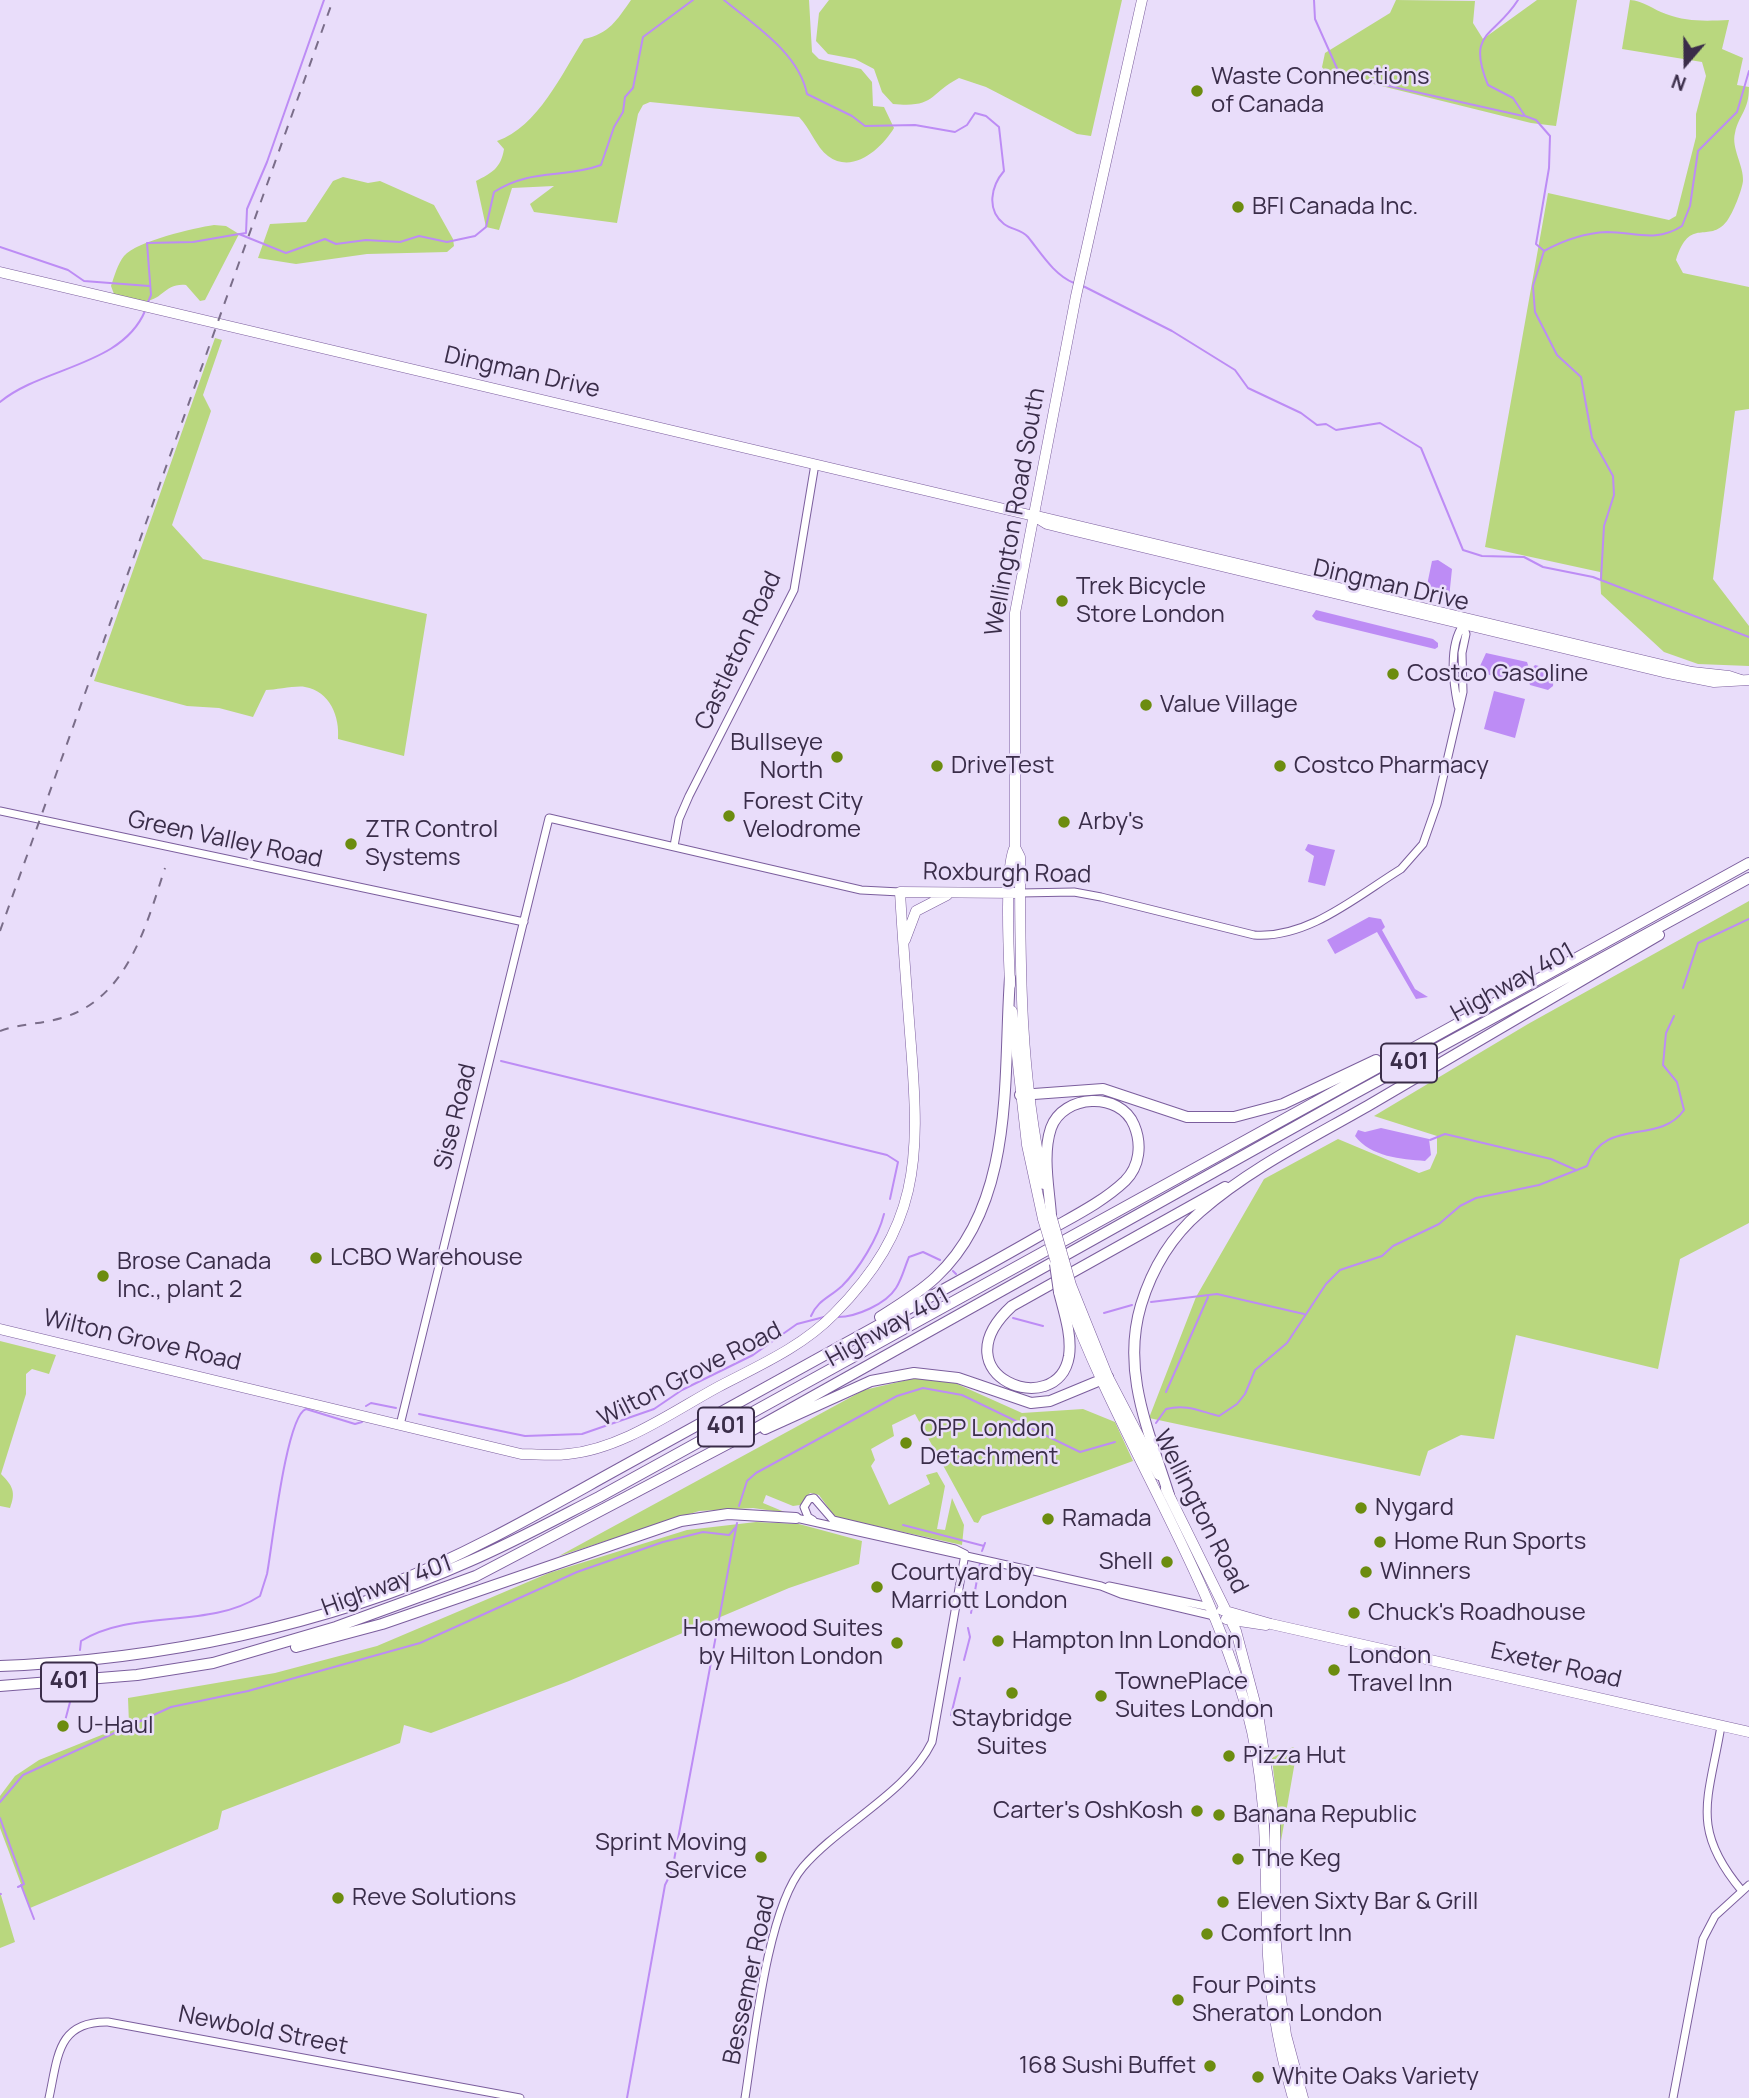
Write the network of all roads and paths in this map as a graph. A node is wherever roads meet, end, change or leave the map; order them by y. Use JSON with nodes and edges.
{"nodes":[{"id":1,"x":1142,"y":0,"type":"edge"},
{"id":2,"x":0,"y":272,"type":"edge"},
{"id":3,"x":815,"y":464,"type":"junction"},
{"id":4,"x":1034,"y":516,"type":"junction"},
{"id":5,"x":1463,"y":625,"type":"junction"},
{"id":6,"x":1745,"y":680,"type":"edge"},
{"id":7,"x":0,"y":811,"type":"edge"},
{"id":8,"x":550,"y":818,"type":"joint"},
{"id":9,"x":674,"y":846,"type":"junction"},
{"id":10,"x":1749,"y":863,"type":"edge"},
{"id":11,"x":1749,"y":878,"type":"edge"},
{"id":12,"x":900,"y":892,"type":"junction"},
{"id":13,"x":954,"y":893,"type":"junction"},
{"id":14,"x":1015,"y":893,"type":"junction"},
{"id":15,"x":1693,"y":910,"type":"junction"},
{"id":16,"x":523,"y":922,"type":"junction"},
{"id":17,"x":903,"y":945,"type":"junction"},
{"id":18,"x":1010,"y":978,"type":"junction"},
{"id":19,"x":1402,"y":1052,"type":"junction"},
{"id":20,"x":1023,"y":1094,"type":"junction"},
{"id":21,"x":1263,"y":1167,"type":"junction"},
{"id":22,"x":1047,"y":1217,"type":"junction"},
{"id":23,"x":1055,"y":1264,"type":"joint"},
{"id":24,"x":1065,"y":1289,"type":"junction"},
{"id":25,"x":0,"y":1329,"type":"edge"},
{"id":26,"x":819,"y":1358,"type":"junction"},
{"id":27,"x":1104,"y":1378,"type":"junction"},
{"id":28,"x":400,"y":1425,"type":"junction"},
{"id":29,"x":733,"y":1441,"type":"junction"},
{"id":30,"x":1169,"y":1495,"type":"junction"},
{"id":31,"x":796,"y":1518,"type":"joint"},
{"id":32,"x":816,"y":1522,"type":"junction"},
{"id":33,"x":965,"y":1554,"type":"junction"},
{"id":34,"x":360,"y":1601,"type":"junction"},
{"id":35,"x":1220,"y":1614,"type":"junction"},
{"id":36,"x":258,"y":1652,"type":"junction"},
{"id":37,"x":0,"y":1666,"type":"edge"},
{"id":38,"x":0,"y":1686,"type":"edge"},
{"id":39,"x":1721,"y":1726,"type":"junction"},
{"id":40,"x":1749,"y":1732,"type":"edge"},
{"id":41,"x":1749,"y":1885,"type":"edge"},
{"id":42,"x":1742,"y":1891,"type":"junction"},
{"id":43,"x":476,"y":2094,"type":"edge"},
{"id":44,"x":487,"y":2095,"type":"edge"},
{"id":45,"x":49,"y":2098,"type":"edge"},
{"id":46,"x":520,"y":2098,"type":"edge"},
{"id":47,"x":745,"y":2098,"type":"edge"},
{"id":48,"x":1293,"y":2098,"type":"edge"},
{"id":49,"x":1303,"y":2098,"type":"edge"},
{"id":50,"x":1673,"y":2098,"type":"edge"}],
"edges":[{"from":1,"to":4,"type":"main road","name":"Wellington Road South"},
{"from":2,"to":3,"type":"main road","name":"Dingman Drive"},
{"from":3,"to":4,"type":"main road","name":"Dingman Drive"},
{"from":3,"to":9,"type":"street","name":"Castleton Road"},
{"from":4,"to":5,"type":"main road","name":"Dingman Drive"},
{"from":4,"to":6,"type":"main road","name":"Dingman Drive"},
{"from":4,"to":14,"type":"main road","name":"Wellington Road South"},
{"from":5,"to":6,"type":"main road","name":"Dingman Drive"},
{"from":5,"to":14,"type":"street","name":"Roxburgh Road"},
{"from":7,"to":16,"type":"street","name":"Green Valley Road"},
{"from":8,"to":9,"type":"street","name":"Roxburgh Road"},
{"from":8,"to":16,"type":"street","name":"Sise Road"},
{"from":9,"to":12,"type":"street","name":"Roxburgh Road"},
{"from":10,"to":19,"type":"highway","name":"Highway 401","number":"401"},
{"from":11,"to":15,"type":"highway","name":"Highway 401","number":"401"},
{"from":12,"to":13,"type":"main road","name":"Roxburgh Road"},
{"from":12,"to":17,"type":"main road","name":"Wilton Grove Road"},
{"from":13,"to":14,"type":"main road","name":"Roxburgh Road"},
{"from":13,"to":17,"type":"main road"},
{"from":14,"to":18,"type":"main road"},
{"from":14,"to":20,"type":"main road","name":"Wellington Road South"},
{"from":15,"to":21,"type":"highway"},
{"from":15,"to":29,"type":"highway","name":"Highway 401","number":"401"},
{"from":16,"to":28,"type":"street","name":"Sise Road"},
{"from":17,"to":28,"type":"main road","name":"Wilton Grove Road"},
{"from":18,"to":20,"type":"main road"},
{"from":18,"to":26,"type":"highway"},
{"from":19,"to":20,"type":"highway"},
{"from":19,"to":34,"type":"highway","name":"Highway 401","number":"401"},
{"from":20,"to":22,"type":"main road","name":"Wellington Road South"},
{"from":21,"to":24,"type":"highway"},
{"from":21,"to":30,"type":"highway"},
{"from":22,"to":23,"type":"main road","name":"Wellington Road South","bridge":true},
{"from":22,"to":24,"type":"main road","name":"Wellington Road South","bridge":true},
{"from":22,"to":26,"type":"highway"},
{"from":23,"to":24,"type":"highway","bridge":true},
{"from":24,"to":27,"type":"main road","name":"Wellington Road"},
{"from":25,"to":28,"type":"main road","name":"Wilton Grove Road"},
{"from":26,"to":34,"type":"highway"},
{"from":27,"to":29,"type":"highway"},
{"from":27,"to":30,"type":"main road","name":"Wellington Road"},
{"from":27,"to":35,"type":"main road","name":"Wellington Road"},
{"from":29,"to":36,"type":"highway","name":"Highway 401","number":"401"},
{"from":30,"to":35,"type":"main road","name":"Wellington Road"},
{"from":31,"to":32,"type":"street","name":"Exeter Road"},
{"from":31,"to":36,"type":"highway"},
{"from":32,"to":33,"type":"street","name":"Exeter Road"},
{"from":32,"to":33,"type":"street","name":"Exeter Road"},
{"from":33,"to":35,"type":"street","name":"Exeter Road"},
{"from":33,"to":47,"type":"street","name":"Bessemer Road"},
{"from":34,"to":37,"type":"highway","name":"Highway 401","number":"401"},
{"from":35,"to":39,"type":"main road","name":"Exeter Road"},
{"from":35,"to":48,"type":"main road","name":"Wellington Road"},
{"from":35,"to":49,"type":"main road","name":"Wellington Road"},
{"from":36,"to":38,"type":"highway","name":"Highway 401","number":"401"},
{"from":39,"to":40,"type":"main road","name":"Exeter Road"},
{"from":39,"to":42,"type":"street"},
{"from":41,"to":42,"type":"street"},
{"from":42,"to":50,"type":"street"},
{"from":43,"to":44,"type":"street","name":"Newbold Street"},
{"from":43,"to":45,"type":"street","name":"Newbold Street"},
{"from":44,"to":46,"type":"street","name":"Newbold Street"}]}
